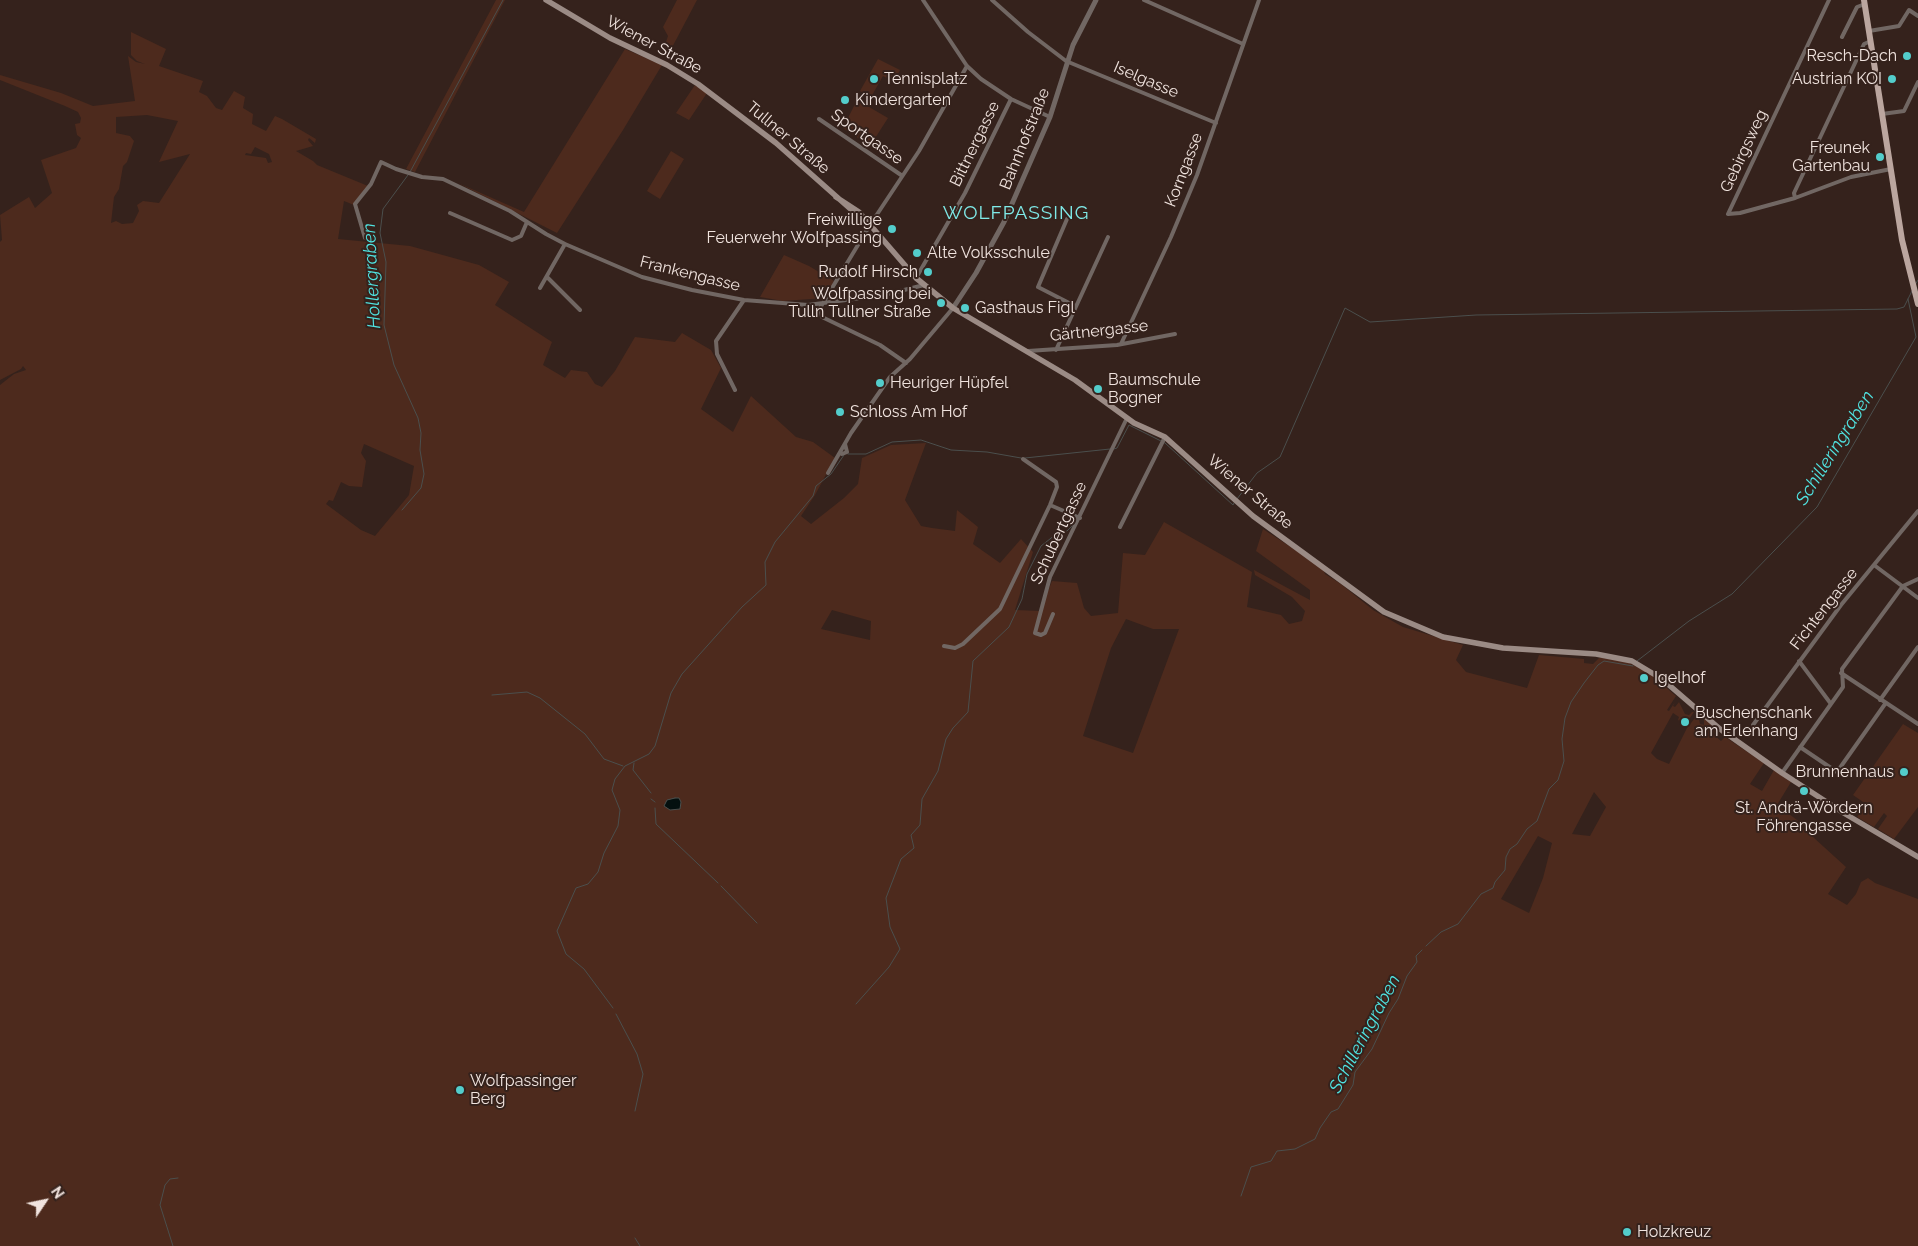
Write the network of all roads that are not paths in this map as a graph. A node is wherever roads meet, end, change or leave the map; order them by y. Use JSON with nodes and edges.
{"nodes":[{"id":1,"x":546,"y":0,"type":"edge"},
{"id":2,"x":923,"y":0,"type":"edge"},
{"id":3,"x":992,"y":0,"type":"edge"},
{"id":4,"x":1096,"y":0,"type":"edge"},
{"id":5,"x":1144,"y":0,"type":"edge"},
{"id":6,"x":1259,"y":0,"type":"edge"},
{"id":7,"x":1829,"y":0,"type":"edge"},
{"id":8,"x":1864,"y":2,"type":"edge"},
{"id":9,"x":1918,"y":16,"type":"edge"},
{"id":10,"x":1869,"y":31,"type":"junction"},
{"id":11,"x":1842,"y":37,"type":"dead end"},
{"id":12,"x":1871,"y":41,"type":"junction"},
{"id":13,"x":1242,"y":44,"type":"junction"},
{"id":14,"x":1066,"y":61,"type":"junction"},
{"id":15,"x":968,"y":66,"type":"junction"},
{"id":16,"x":1918,"y":82,"type":"edge"},
{"id":17,"x":1011,"y":99,"type":"junction"},
{"id":18,"x":722,"y":101,"type":"joint"},
{"id":19,"x":1882,"y":114,"type":"junction"},
{"id":20,"x":1050,"y":117,"type":"junction"},
{"id":21,"x":819,"y":118,"type":"dead end"},
{"id":22,"x":1216,"y":123,"type":"junction"},
{"id":23,"x":1891,"y":169,"type":"junction"},
{"id":24,"x":901,"y":175,"type":"junction"},
{"id":25,"x":1794,"y":198,"type":"junction"},
{"id":26,"x":450,"y":213,"type":"dead end"},
{"id":27,"x":1066,"y":220,"type":"dead end"},
{"id":28,"x":527,"y":222,"type":"junction"},
{"id":29,"x":870,"y":225,"type":"junction"},
{"id":30,"x":1108,"y":237,"type":"dead end"},
{"id":31,"x":365,"y":238,"type":"dead end"},
{"id":32,"x":565,"y":244,"type":"junction"},
{"id":33,"x":547,"y":276,"type":"junction"},
{"id":34,"x":916,"y":278,"type":"junction"},
{"id":35,"x":924,"y":285,"type":"junction"},
{"id":36,"x":540,"y":288,"type":"dead end"},
{"id":37,"x":744,"y":300,"type":"junction"},
{"id":38,"x":1917,"y":301,"type":"edge"},
{"id":39,"x":824,"y":304,"type":"junction"},
{"id":40,"x":1075,"y":306,"type":"junction"},
{"id":41,"x":953,"y":308,"type":"junction"},
{"id":42,"x":580,"y":310,"type":"dead end"},
{"id":43,"x":1175,"y":334,"type":"dead end"},
{"id":44,"x":1121,"y":344,"type":"junction"},
{"id":45,"x":1056,"y":350,"type":"junction"},
{"id":46,"x":1026,"y":351,"type":"junction"},
{"id":47,"x":906,"y":363,"type":"junction"},
{"id":48,"x":735,"y":390,"type":"dead end"},
{"id":49,"x":1127,"y":418,"type":"junction"},
{"id":50,"x":1163,"y":440,"type":"junction"},
{"id":51,"x":1023,"y":459,"type":"dead end"},
{"id":52,"x":828,"y":473,"type":"dead end"},
{"id":53,"x":1050,"y":505,"type":"junction"},
{"id":54,"x":1918,"y":511,"type":"edge"},
{"id":55,"x":1078,"y":518,"type":"junction"},
{"id":56,"x":1120,"y":527,"type":"dead end"},
{"id":57,"x":1874,"y":565,"type":"junction"},
{"id":58,"x":1918,"y":578,"type":"edge"},
{"id":59,"x":1903,"y":586,"type":"junction"},
{"id":60,"x":1918,"y":598,"type":"edge"},
{"id":61,"x":1053,"y":614,"type":"dead end"},
{"id":62,"x":944,"y":646,"type":"dead end"},
{"id":63,"x":1918,"y":647,"type":"edge"},
{"id":64,"x":1799,"y":661,"type":"junction"},
{"id":65,"x":1841,"y":672,"type":"junction"},
{"id":66,"x":1880,"y":700,"type":"junction"},
{"id":67,"x":1831,"y":704,"type":"junction"},
{"id":68,"x":1885,"y":704,"type":"junction"},
{"id":69,"x":1918,"y":724,"type":"edge"},
{"id":70,"x":1753,"y":725,"type":"dead end"},
{"id":71,"x":1800,"y":747,"type":"junction"},
{"id":72,"x":1782,"y":773,"type":"junction"},
{"id":73,"x":1918,"y":856,"type":"edge"}],
"edges":[{"from":1,"to":18,"type":"main road","name":"Wiener Straße"},
{"from":2,"to":15,"type":"street"},
{"from":3,"to":14,"type":"street","name":"Iselgasse"},
{"from":4,"to":14,"type":"street","name":"Bahnhofstraße"},
{"from":5,"to":13,"type":"street"},
{"from":6,"to":13,"type":"street","name":"Korngasse"},
{"from":7,"to":25,"type":"street","name":"Gebirgsweg"},
{"from":8,"to":10,"type":"main road"},
{"from":8,"to":11,"type":"street"},
{"from":9,"to":10,"type":"street"},
{"from":10,"to":12,"type":"main road"},
{"from":12,"to":19,"type":"main road"},
{"from":12,"to":25,"type":"street"},
{"from":13,"to":22,"type":"street","name":"Korngasse"},
{"from":14,"to":20,"type":"street","name":"Bahnhofstraße"},
{"from":14,"to":22,"type":"street","name":"Iselgasse"},
{"from":15,"to":17,"type":"street"},
{"from":15,"to":24,"type":"street"},
{"from":16,"to":19,"type":"street"},
{"from":17,"to":20,"type":"street"},
{"from":17,"to":34,"type":"street","name":"Bittnergasse"},
{"from":18,"to":29,"type":"main road","name":"Tullner Straße"},
{"from":19,"to":23,"type":"main road"},
{"from":20,"to":41,"type":"street","name":"Bahnhofstraße"},
{"from":21,"to":24,"type":"street","name":"Sportgasse"},
{"from":22,"to":44,"type":"street","name":"Korngasse"},
{"from":23,"to":25,"type":"street","name":"Gebirgsweg"},
{"from":23,"to":38,"type":"main road"},
{"from":24,"to":29,"type":"street"},
{"from":26,"to":28,"type":"street"},
{"from":27,"to":40,"type":"street"},
{"from":28,"to":31,"type":"street","name":"Frankengasse"},
{"from":28,"to":32,"type":"street","name":"Frankengasse"},
{"from":29,"to":34,"type":"main road","name":"Tullner Straße"},
{"from":29,"to":39,"type":"street"},
{"from":30,"to":40,"type":"street"},
{"from":32,"to":33,"type":"street"},
{"from":32,"to":37,"type":"street","name":"Frankengasse"},
{"from":33,"to":36,"type":"street"},
{"from":33,"to":42,"type":"street"},
{"from":34,"to":35,"type":"main road","name":"Tullner Straße"},
{"from":35,"to":39,"type":"street","name":"Frankengasse"},
{"from":35,"to":41,"type":"main road","name":"Tullner Straße"},
{"from":37,"to":39,"type":"street","name":"Frankengasse"},
{"from":37,"to":48,"type":"street"},
{"from":39,"to":47,"type":"street"},
{"from":40,"to":45,"type":"street"},
{"from":41,"to":46,"type":"main road","name":"Wiener Straße"},
{"from":41,"to":47,"type":"street"},
{"from":43,"to":44,"type":"street","name":"Gärtnergasse"},
{"from":44,"to":45,"type":"street","name":"Gärtnergasse"},
{"from":45,"to":46,"type":"street","name":"Gärtnergasse"},
{"from":46,"to":49,"type":"main road","name":"Wiener Straße"},
{"from":47,"to":52,"type":"street"},
{"from":49,"to":50,"type":"main road","name":"Wiener Straße"},
{"from":49,"to":55,"type":"street","name":"Schubertgasse"},
{"from":50,"to":56,"type":"street"},
{"from":50,"to":72,"type":"main road","name":"Wiener Straße"},
{"from":51,"to":53,"type":"street"},
{"from":53,"to":55,"type":"street"},
{"from":53,"to":62,"type":"street"},
{"from":54,"to":57,"type":"street","name":"Fichtengasse"},
{"from":55,"to":61,"type":"street","name":"Schubertgasse"},
{"from":57,"to":59,"type":"street"},
{"from":57,"to":64,"type":"street","name":"Fichtengasse"},
{"from":58,"to":59,"type":"street"},
{"from":59,"to":60,"type":"street"},
{"from":59,"to":65,"type":"street"},
{"from":63,"to":66,"type":"street"},
{"from":64,"to":67,"type":"street"},
{"from":64,"to":70,"type":"street","name":"Fichtengasse"},
{"from":65,"to":66,"type":"street"},
{"from":65,"to":67,"type":"street"},
{"from":66,"to":68,"type":"street"},
{"from":67,"to":71,"type":"street"},
{"from":68,"to":69,"type":"street"},
{"from":68,"to":71,"type":"street"},
{"from":71,"to":72,"type":"street"},
{"from":72,"to":73,"type":"main road","name":"Wiener Straße"}]}
